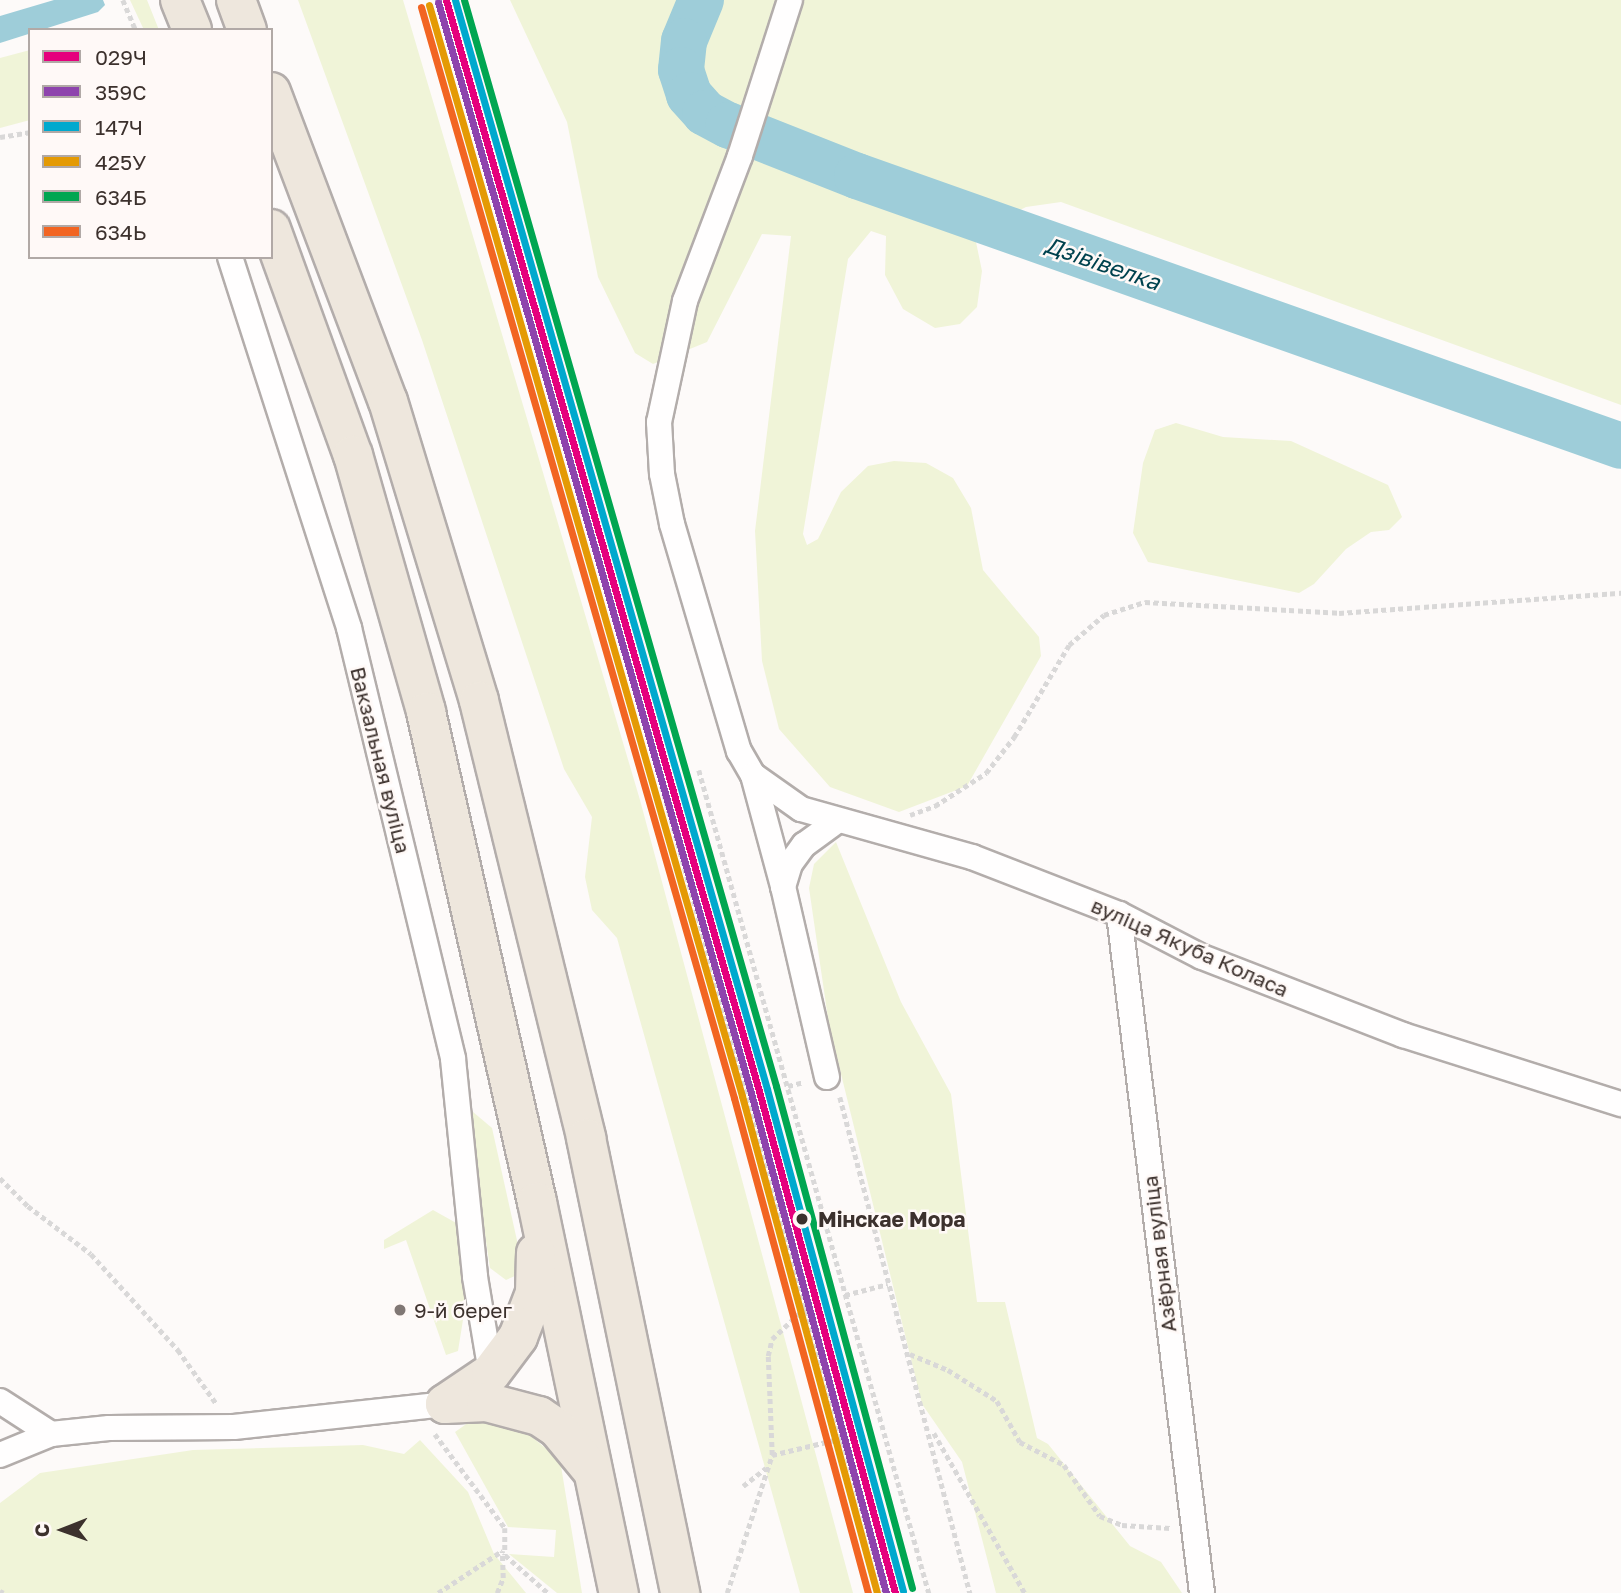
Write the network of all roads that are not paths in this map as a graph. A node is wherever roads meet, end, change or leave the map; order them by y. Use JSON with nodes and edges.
{"nodes":[{"id":1,"x":180,"y":0,"type":"edge"},
{"id":2,"x":236,"y":0,"type":"edge"},
{"id":3,"x":790,"y":0,"type":"edge"},
{"id":4,"x":191,"y":28,"type":"edge"},
{"id":5,"x":246,"y":28,"type":"edge"},
{"id":6,"x":273,"y":97,"type":"edge"},
{"id":7,"x":273,"y":235,"type":"edge"},
{"id":8,"x":231,"y":259,"type":"edge"},
{"id":9,"x":752,"y":775,"type":"junction"},
{"id":10,"x":837,"y":821,"type":"junction"},
{"id":11,"x":783,"y":887,"type":"junction"},
{"id":12,"x":1119,"y":914,"type":"junction"},
{"id":13,"x":827,"y":1077,"type":"road end"},
{"id":14,"x":1621,"y":1104,"type":"edge"},
{"id":15,"x":537,"y":1202,"type":"junction"},
{"id":16,"x":491,"y":1373,"type":"junction"},
{"id":17,"x":0,"y":1401,"type":"edge"},
{"id":18,"x":430,"y":1406,"type":"junction"},
{"id":19,"x":51,"y":1434,"type":"junction"},
{"id":20,"x":0,"y":1455,"type":"edge"},
{"id":21,"x":593,"y":1472,"type":"junction"},
{"id":22,"x":619,"y":1593,"type":"edge"},
{"id":23,"x":680,"y":1593,"type":"edge"},
{"id":24,"x":1202,"y":1593,"type":"edge"}],
"edges":[{"from":1,"to":4,"type":"highway"},
{"from":2,"to":5,"type":"highway"},
{"from":3,"to":9,"type":"street"},
{"from":6,"to":23,"type":"highway"},
{"from":7,"to":15,"type":"highway"},
{"from":8,"to":16,"type":"street","name":"Вакзальная вуліца"},
{"from":9,"to":10,"type":"street","name":"вуліца Якуба Коласа"},
{"from":9,"to":11,"type":"street"},
{"from":10,"to":11,"type":"street"},
{"from":10,"to":12,"type":"street","name":"вуліца Якуба Коласа"},
{"from":11,"to":13,"type":"street"},
{"from":12,"to":14,"type":"street","name":"вуліца Якуба Коласа"},
{"from":12,"to":24,"type":"street","name":"Азёрная вуліца"},
{"from":15,"to":16,"type":"highway"},
{"from":15,"to":21,"type":"highway"},
{"from":16,"to":18,"type":"highway"},
{"from":17,"to":19,"type":"street"},
{"from":18,"to":19,"type":"street"},
{"from":18,"to":21,"type":"highway"},
{"from":19,"to":20,"type":"street"},
{"from":21,"to":22,"type":"highway"}]}
